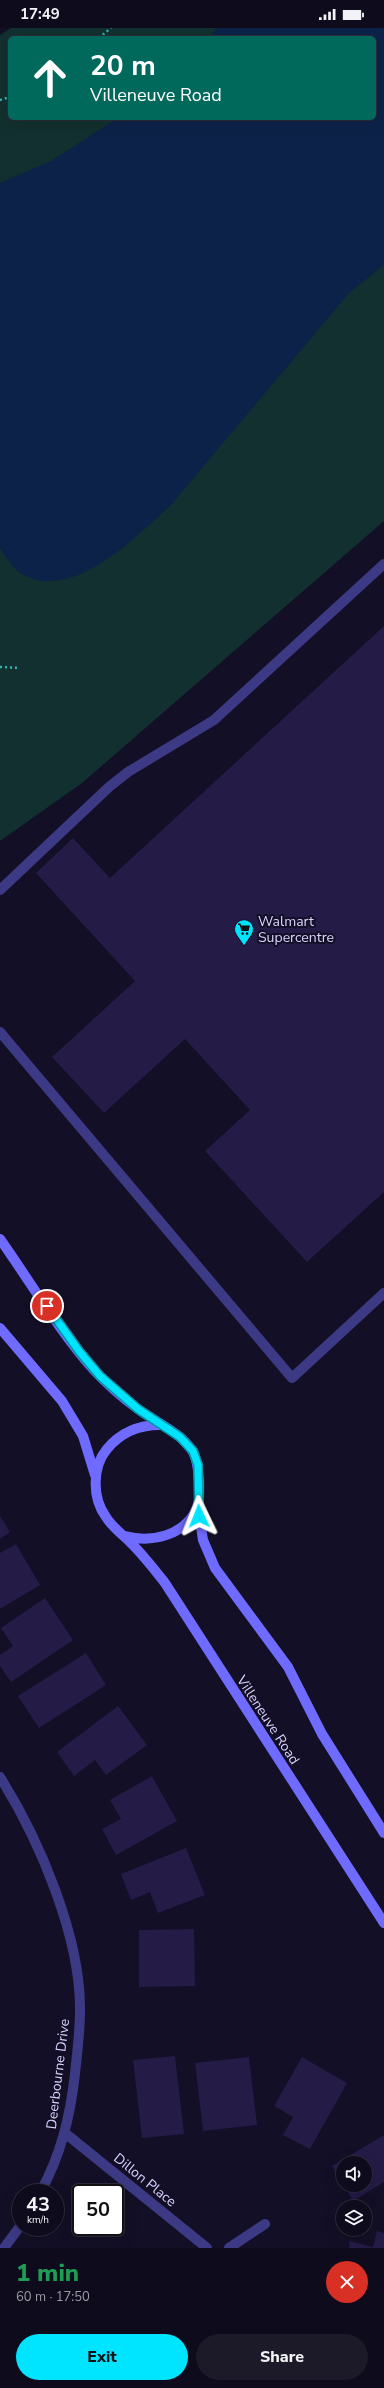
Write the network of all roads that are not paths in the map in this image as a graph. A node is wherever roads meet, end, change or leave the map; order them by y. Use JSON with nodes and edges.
{"nodes":[{"id":1,"x":384,"y":564,"type":"edge"},
{"id":2,"x":0,"y":890,"type":"edge"},
{"id":3,"x":0,"y":1032,"type":"edge"},
{"id":4,"x":0,"y":1239,"type":"edge"},
{"id":5,"x":384,"y":1293,"type":"edge"},
{"id":6,"x":0,"y":1328,"type":"edge"},
{"id":7,"x":160,"y":1425,"type":"junction"},
{"id":8,"x":96,"y":1479,"type":"junction"},
{"id":9,"x":198,"y":1507,"type":"junction"},
{"id":10,"x":124,"y":1536,"type":"junction"},
{"id":11,"x":0,"y":1777,"type":"edge"},
{"id":12,"x":384,"y":1833,"type":"edge"},
{"id":13,"x":384,"y":1923,"type":"edge"},
{"id":14,"x":65,"y":2133,"type":"junction"},
{"id":15,"x":45,"y":2184,"type":"edge"},
{"id":16,"x":265,"y":2224,"type":"dead end"},
{"id":17,"x":13,"y":2236,"type":"edge"},
{"id":18,"x":4,"y":2248,"type":"edge"},
{"id":19,"x":207,"y":2248,"type":"edge"},
{"id":20,"x":229,"y":2248,"type":"edge"}],
"edges":[{"from":1,"to":2,"type":"street"},
{"from":3,"to":5,"type":"street"},
{"from":4,"to":7,"type":"main road"},
{"from":6,"to":8,"type":"main road"},
{"from":7,"to":8,"type":"main road"},
{"from":7,"to":9,"type":"main road"},
{"from":8,"to":10,"type":"main road"},
{"from":9,"to":10,"type":"main road"},
{"from":9,"to":12,"type":"main road"},
{"from":10,"to":13,"type":"main road","name":"Villeneuve Road"},
{"from":11,"to":14,"type":"street","name":"Deerbourne Drive"},
{"from":14,"to":15,"type":"street","name":"Deerbourne Drive"},
{"from":14,"to":19,"type":"street","name":"Dillon Place"},
{"from":16,"to":20,"type":"street"},
{"from":17,"to":18,"type":"street"}]}
